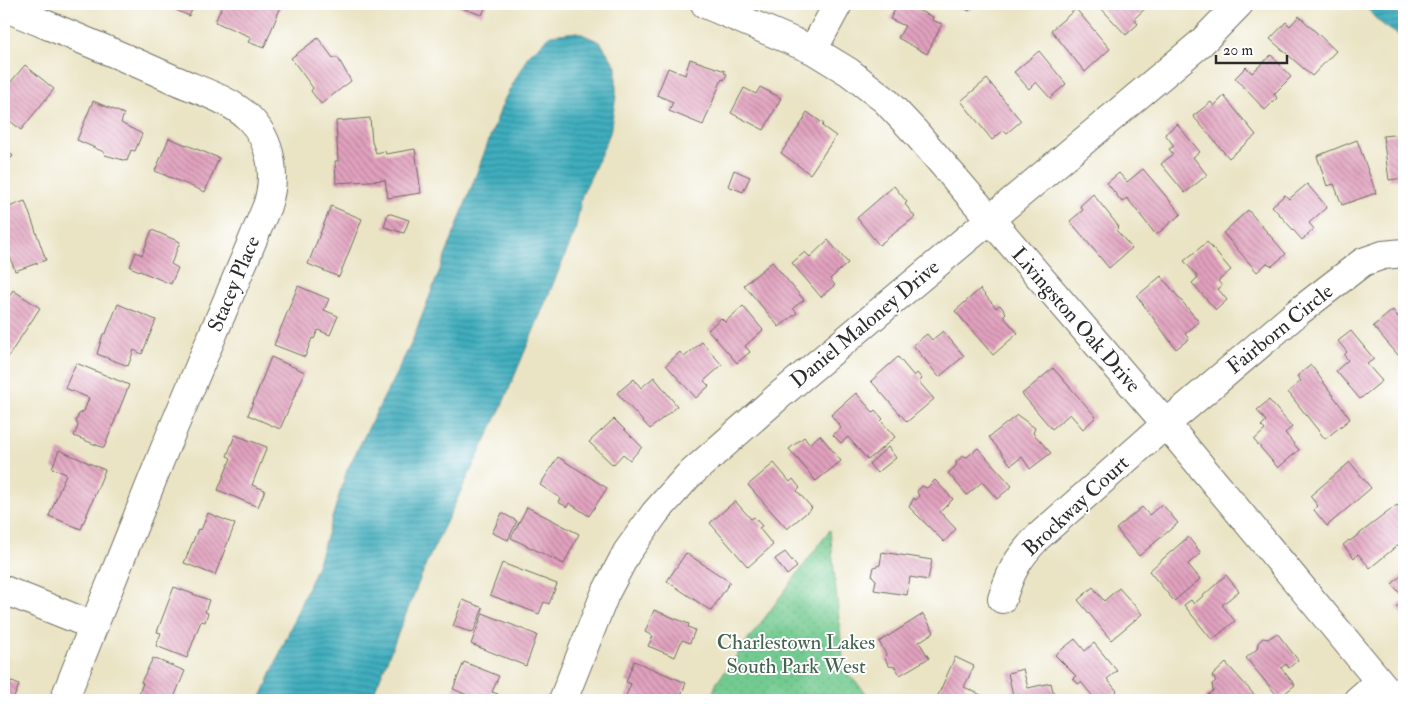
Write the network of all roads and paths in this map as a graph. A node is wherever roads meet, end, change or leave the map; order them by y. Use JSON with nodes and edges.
{"nodes":[{"id":1,"x":705,"y":4,"type":"edge"},
{"id":2,"x":838,"y":4,"type":"edge"},
{"id":3,"x":1239,"y":4,"type":"edge"},
{"id":4,"x":4,"y":7,"type":"edge"},
{"id":5,"x":813,"y":50,"type":"junction"},
{"id":6,"x":990,"y":219,"type":"junction"},
{"id":7,"x":1404,"y":254,"type":"edge"},
{"id":8,"x":1166,"y":424,"type":"junction"},
{"id":9,"x":4,"y":590,"type":"edge"},
{"id":10,"x":1002,"y":599,"type":"dead end"},
{"id":11,"x":94,"y":626,"type":"junction"},
{"id":12,"x":1387,"y":691,"type":"edge"},
{"id":13,"x":64,"y":700,"type":"edge"},
{"id":14,"x":563,"y":700,"type":"edge"},
{"id":15,"x":1358,"y":700,"type":"edge"}],
"edges":[{"from":1,"to":5,"type":"street","name":"Livingston Oak Drive"},
{"from":2,"to":5,"type":"street"},
{"from":3,"to":6,"type":"street","name":"Daniel Maloney Drive"},
{"from":4,"to":11,"type":"street","name":"Stacey Place"},
{"from":5,"to":6,"type":"street","name":"Livingston Oak Drive"},
{"from":6,"to":8,"type":"street","name":"Livingston Oak Drive"},
{"from":6,"to":14,"type":"street","name":"Daniel Maloney Drive"},
{"from":7,"to":8,"type":"street","name":"Fairborn Circle"},
{"from":8,"to":10,"type":"street","name":"Brockway Court"},
{"from":8,"to":12,"type":"street","name":"Livingston Oak Drive"},
{"from":9,"to":11,"type":"street"},
{"from":11,"to":13,"type":"street","name":"Stacey Place"},
{"from":12,"to":15,"type":"street"}]}
